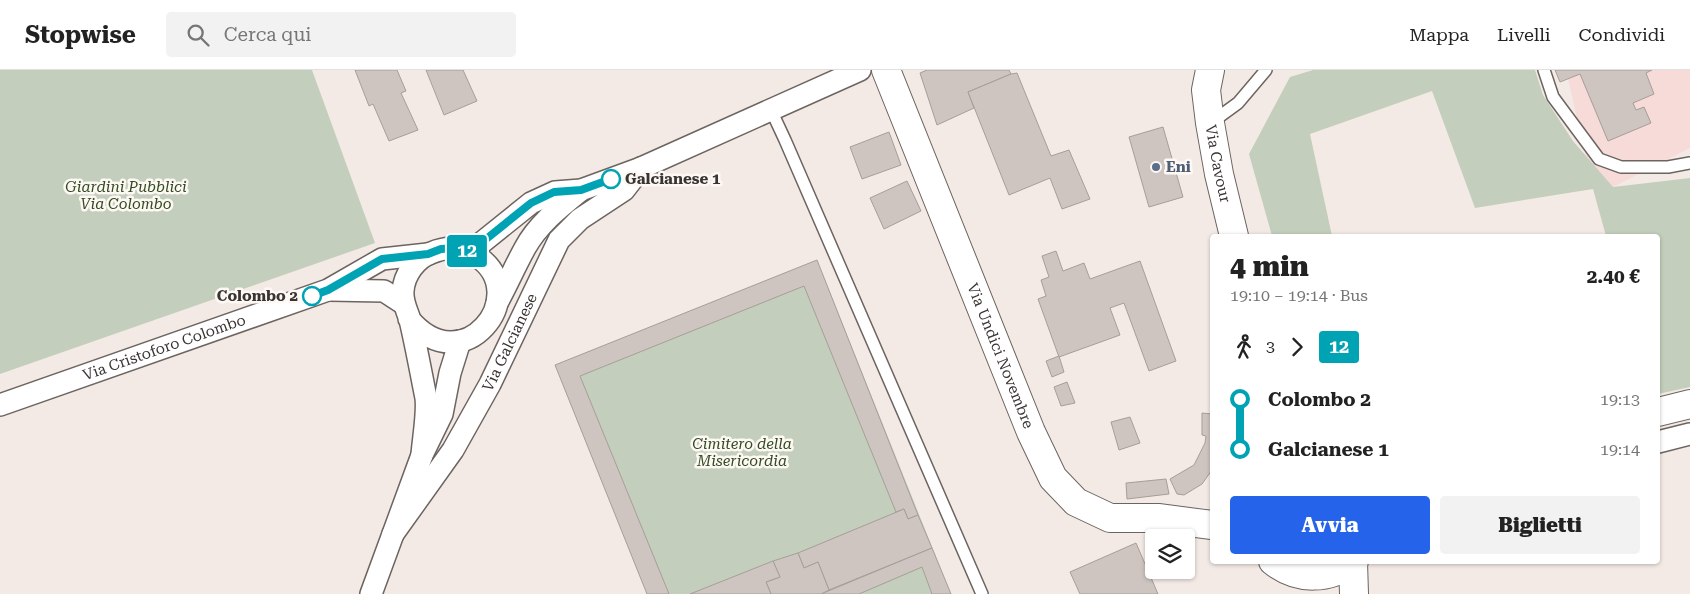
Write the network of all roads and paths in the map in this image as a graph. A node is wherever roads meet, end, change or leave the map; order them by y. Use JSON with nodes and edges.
{"nodes":[{"id":1,"x":860,"y":70,"type":"edge"},
{"id":2,"x":886,"y":70,"type":"edge"},
{"id":3,"x":1266,"y":70,"type":"edge"},
{"id":4,"x":1544,"y":70,"type":"edge"},
{"id":5,"x":1204,"y":76,"type":"edge"},
{"id":6,"x":770,"y":110,"type":"junction"},
{"id":7,"x":1210,"y":123,"type":"junction"},
{"id":8,"x":1690,"y":163,"type":"edge"},
{"id":9,"x":641,"y":168,"type":"junction"},
{"id":10,"x":581,"y":190,"type":"junction"},
{"id":11,"x":1234,"y":234,"type":"edge"},
{"id":12,"x":470,"y":252,"type":"junction"},
{"id":13,"x":428,"y":254,"type":"junction"},
{"id":14,"x":328,"y":290,"type":"junction"},
{"id":15,"x":497,"y":303,"type":"junction"},
{"id":16,"x":407,"y":312,"type":"junction"},
{"id":17,"x":460,"y":341,"type":"junction"},
{"id":18,"x":1690,"y":404,"type":"edge"},
{"id":19,"x":0,"y":405,"type":"edge"},
{"id":20,"x":1660,"y":412,"type":"edge"},
{"id":21,"x":1690,"y":434,"type":"edge"},
{"id":22,"x":1660,"y":442,"type":"edge"},
{"id":23,"x":422,"y":455,"type":"junction"},
{"id":24,"x":1210,"y":525,"type":"edge"},
{"id":25,"x":393,"y":534,"type":"junction"},
{"id":26,"x":1350,"y":564,"type":"edge"},
{"id":27,"x":1353,"y":564,"type":"edge"},
{"id":28,"x":1290,"y":576,"type":"edge"},
{"id":29,"x":371,"y":594,"type":"edge"},
{"id":30,"x":982,"y":594,"type":"edge"},
{"id":31,"x":1354,"y":594,"type":"edge"}],
"edges":[{"from":1,"to":6,"type":"street","name":"Via Galcianese"},
{"from":2,"to":24,"type":"street","name":"Via Undici Novembre"},
{"from":3,"to":7,"type":"lane"},
{"from":4,"to":8,"type":"lane"},
{"from":5,"to":7,"type":"street","name":"Via Cavour"},
{"from":6,"to":9,"type":"street","name":"Via Galcianese"},
{"from":6,"to":30,"type":"lane"},
{"from":7,"to":11,"type":"street","name":"Via Cavour"},
{"from":9,"to":10,"type":"street","name":"Via Galcianese"},
{"from":9,"to":25,"type":"street","name":"Via Galcianese"},
{"from":10,"to":12,"type":"street","name":"Via Galcianese"},
{"from":10,"to":15,"type":"street","name":"Via Galcianese"},
{"from":12,"to":13,"type":"street"},
{"from":12,"to":15,"type":"street","name":"Via Galcianese"},
{"from":13,"to":14,"type":"street","name":"Via Cristoforo Colombo"},
{"from":13,"to":16,"type":"street","name":"Via Galcianese"},
{"from":14,"to":16,"type":"street","name":"Via Cristoforo Colombo"},
{"from":14,"to":19,"type":"street","name":"Via Cristoforo Colombo"},
{"from":15,"to":17,"type":"street","name":"Via Galcianese"},
{"from":16,"to":17,"type":"street"},
{"from":16,"to":23,"type":"street","name":"Via Galcianese"},
{"from":17,"to":23,"type":"street","name":"Via Galcianese"},
{"from":18,"to":20,"type":"street"},
{"from":21,"to":22,"type":"street"},
{"from":23,"to":25,"type":"street","name":"Via Galcianese"},
{"from":25,"to":29,"type":"street","name":"Via Galcianese"},
{"from":26,"to":28,"type":"street"},
{"from":27,"to":31,"type":"street"}]}
